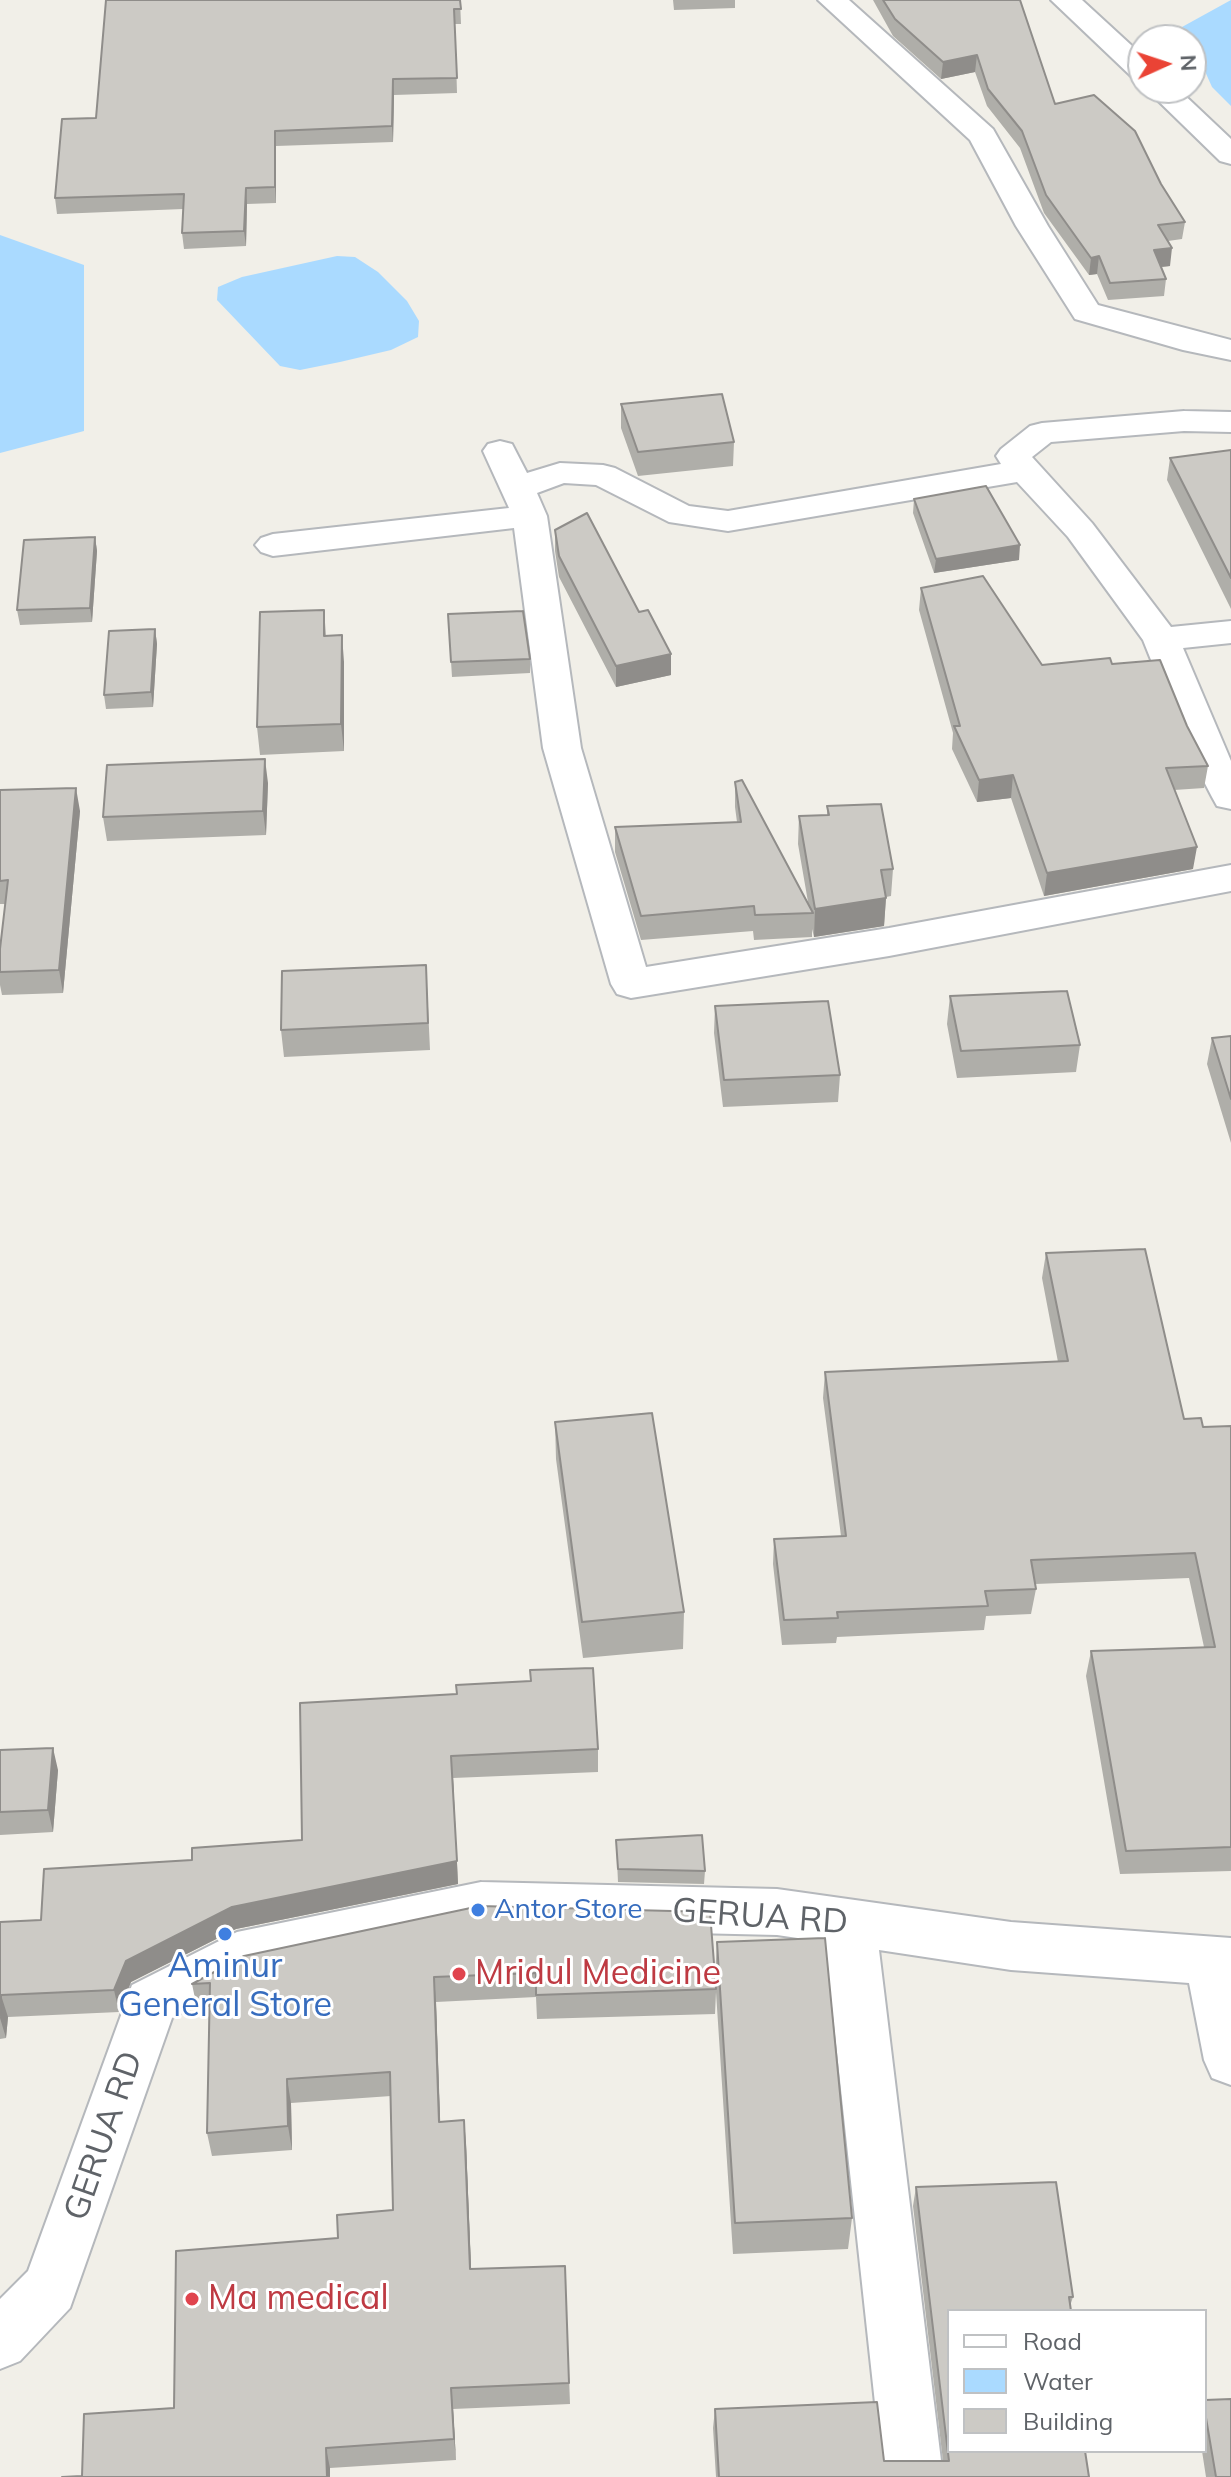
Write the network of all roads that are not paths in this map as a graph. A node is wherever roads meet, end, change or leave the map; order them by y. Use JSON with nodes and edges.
{"nodes":[{"id":1,"x":832,"y":0,"type":"edge"},
{"id":2,"x":1065,"y":0,"type":"edge"},
{"id":3,"x":1127,"y":57,"type":"edge"},
{"id":4,"x":1177,"y":104,"type":"edge"},
{"id":5,"x":1231,"y":155,"type":"edge"},
{"id":6,"x":1231,"y":350,"type":"edge"},
{"id":7,"x":1231,"y":422,"type":"edge"},
{"id":8,"x":500,"y":451,"type":"dead end"},
{"id":9,"x":1025,"y":470,"type":"junction"},
{"id":10,"x":524,"y":502,"type":"junction"},
{"id":11,"x":273,"y":545,"type":"dead end"},
{"id":12,"x":1231,"y":632,"type":"edge"},
{"id":13,"x":1161,"y":639,"type":"junction"},
{"id":14,"x":1231,"y":797,"type":"edge"},
{"id":15,"x":1231,"y":878,"type":"edge"},
{"id":16,"x":849,"y":1922,"type":"junction"},
{"id":17,"x":1221,"y":1962,"type":"edge"},
{"id":18,"x":1231,"y":2060,"type":"edge"},
{"id":19,"x":0,"y":2341,"type":"edge"},
{"id":20,"x":913,"y":2477,"type":"edge"}],
"edges":[{"from":1,"to":6,"type":"street"},
{"from":2,"to":3,"type":"street"},
{"from":4,"to":5,"type":"street"},
{"from":7,"to":9,"type":"street"},
{"from":8,"to":10,"type":"street"},
{"from":9,"to":10,"type":"street"},
{"from":9,"to":13,"type":"street"},
{"from":10,"to":11,"type":"street"},
{"from":10,"to":15,"type":"street"},
{"from":12,"to":13,"type":"street"},
{"from":13,"to":14,"type":"street"},
{"from":16,"to":17,"type":"street","name":"GERUA RD"},
{"from":16,"to":19,"type":"street","name":"GERUA RD"},
{"from":16,"to":20,"type":"street"},
{"from":17,"to":18,"type":"street"}]}
